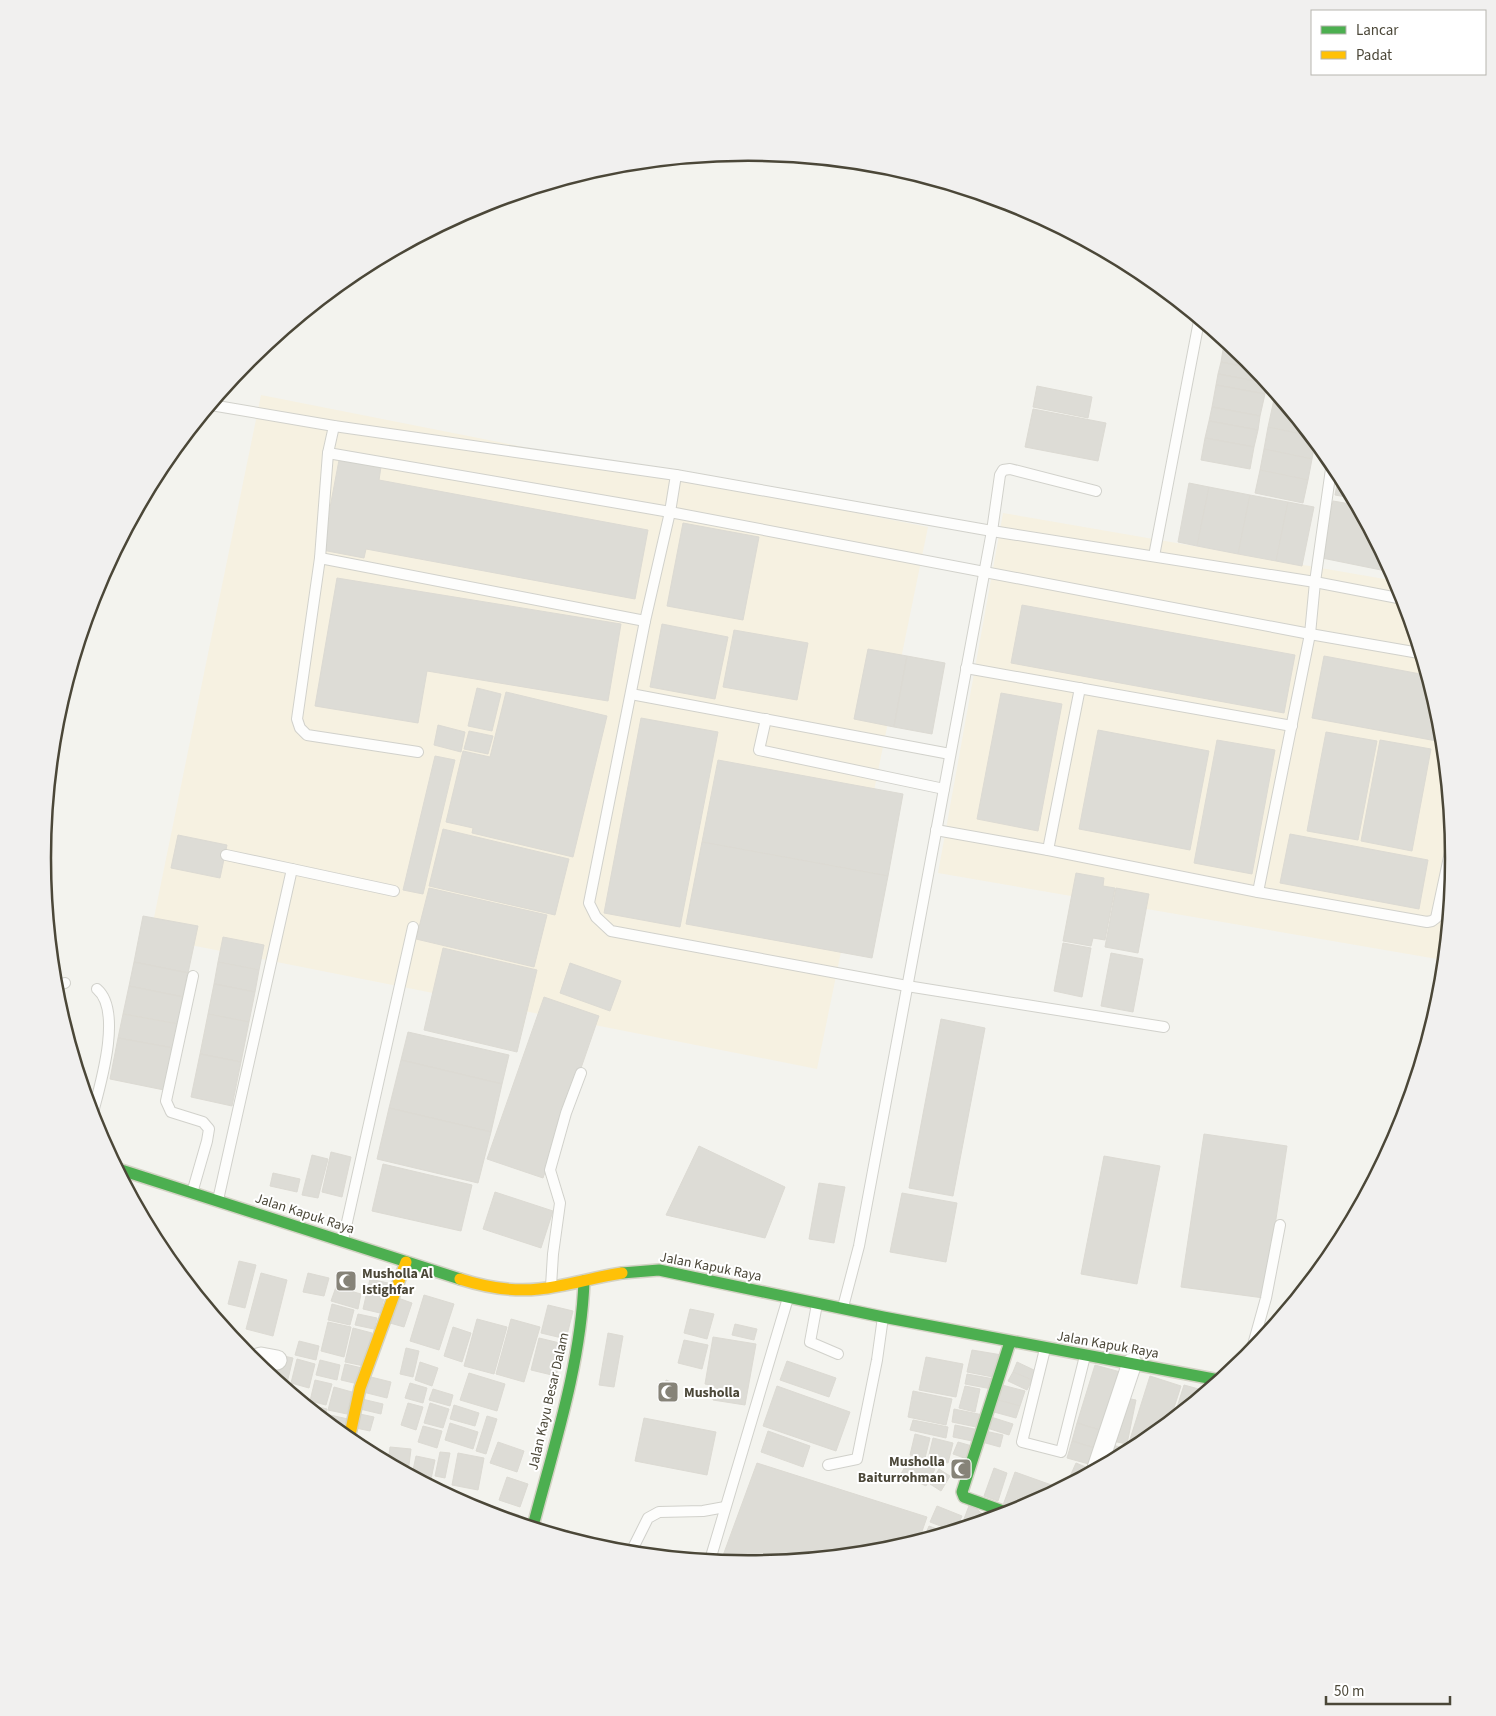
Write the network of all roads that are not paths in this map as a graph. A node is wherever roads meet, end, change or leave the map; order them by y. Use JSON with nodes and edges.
{"nodes":[{"id":1,"x":1198,"y":326,"type":"edge"},
{"id":2,"x":218,"y":406,"type":"edge"},
{"id":3,"x":334,"y":426,"type":"junction"},
{"id":4,"x":328,"y":453,"type":"junction"},
{"id":5,"x":676,"y":475,"type":"junction"},
{"id":6,"x":1330,"y":476,"type":"edge"},
{"id":7,"x":1096,"y":491,"type":"dead end"},
{"id":8,"x":670,"y":512,"type":"junction"},
{"id":9,"x":992,"y":531,"type":"junction"},
{"id":10,"x":1154,"y":556,"type":"junction"},
{"id":11,"x":320,"y":558,"type":"junction"},
{"id":12,"x":984,"y":571,"type":"junction"},
{"id":13,"x":1315,"y":582,"type":"junction"},
{"id":14,"x":1394,"y":597,"type":"edge"},
{"id":15,"x":645,"y":621,"type":"junction"},
{"id":16,"x":1310,"y":634,"type":"junction"},
{"id":17,"x":1413,"y":652,"type":"edge"},
{"id":18,"x":966,"y":668,"type":"junction"},
{"id":19,"x":1080,"y":688,"type":"junction"},
{"id":20,"x":631,"y":694,"type":"junction"},
{"id":21,"x":766,"y":719,"type":"junction"},
{"id":22,"x":1292,"y":726,"type":"junction"},
{"id":23,"x":418,"y":752,"type":"dead end"},
{"id":24,"x":950,"y":754,"type":"junction"},
{"id":25,"x":944,"y":790,"type":"junction"},
{"id":26,"x":936,"y":830,"type":"junction"},
{"id":27,"x":1048,"y":850,"type":"junction"},
{"id":28,"x":226,"y":855,"type":"dead end"},
{"id":29,"x":292,"y":869,"type":"junction"},
{"id":30,"x":1444,"y":880,"type":"edge"},
{"id":31,"x":394,"y":891,"type":"dead end"},
{"id":32,"x":1258,"y":892,"type":"junction"},
{"id":33,"x":413,"y":927,"type":"dead end"},
{"id":34,"x":193,"y":976,"type":"dead end"},
{"id":35,"x":907,"y":986,"type":"junction"},
{"id":36,"x":97,"y":989,"type":"dead end"},
{"id":37,"x":1164,"y":1027,"type":"dead end"},
{"id":38,"x":581,"y":1072,"type":"dead end"},
{"id":39,"x":96,"y":1102,"type":"edge"},
{"id":40,"x":127,"y":1173,"type":"edge"},
{"id":41,"x":192,"y":1193,"type":"junction"},
{"id":42,"x":218,"y":1201,"type":"junction"},
{"id":43,"x":1280,"y":1225,"type":"dead end"},
{"id":44,"x":342,"y":1241,"type":"junction"},
{"id":45,"x":406,"y":1262,"type":"junction"},
{"id":46,"x":584,"y":1281,"type":"junction"},
{"id":47,"x":551,"y":1287,"type":"junction"},
{"id":48,"x":788,"y":1297,"type":"junction"},
{"id":49,"x":817,"y":1304,"type":"junction"},
{"id":50,"x":842,"y":1309,"type":"junction"},
{"id":51,"x":882,"y":1318,"type":"junction"},
{"id":52,"x":1256,"y":1335,"type":"edge"},
{"id":53,"x":1010,"y":1342,"type":"junction"},
{"id":54,"x":1045,"y":1348,"type":"junction"},
{"id":55,"x":838,"y":1354,"type":"dead end"},
{"id":56,"x":1086,"y":1354,"type":"junction"},
{"id":57,"x":262,"y":1357,"type":"edge"},
{"id":58,"x":276,"y":1360,"type":"dead end"},
{"id":59,"x":1132,"y":1362,"type":"junction"},
{"id":60,"x":1211,"y":1378,"type":"edge"},
{"id":61,"x":351,"y":1430,"type":"edge"},
{"id":62,"x":1100,"y":1458,"type":"edge"},
{"id":63,"x":828,"y":1465,"type":"dead end"},
{"id":64,"x":725,"y":1507,"type":"junction"},
{"id":65,"x":997,"y":1509,"type":"edge"},
{"id":66,"x":534,"y":1521,"type":"edge"},
{"id":67,"x":634,"y":1545,"type":"edge"},
{"id":68,"x":712,"y":1553,"type":"edge"}],
"edges":[{"from":1,"to":10,"type":"lane"},
{"from":2,"to":3,"type":"lane"},
{"from":3,"to":4,"type":"lane"},
{"from":3,"to":5,"type":"lane"},
{"from":4,"to":8,"type":"lane"},
{"from":4,"to":11,"type":"lane"},
{"from":5,"to":8,"type":"lane"},
{"from":5,"to":9,"type":"lane"},
{"from":6,"to":13,"type":"lane"},
{"from":7,"to":9,"type":"lane"},
{"from":8,"to":12,"type":"lane"},
{"from":8,"to":15,"type":"lane"},
{"from":9,"to":10,"type":"lane"},
{"from":9,"to":12,"type":"lane"},
{"from":10,"to":13,"type":"lane"},
{"from":11,"to":15,"type":"lane"},
{"from":11,"to":23,"type":"lane"},
{"from":12,"to":16,"type":"lane"},
{"from":12,"to":18,"type":"lane"},
{"from":13,"to":14,"type":"lane"},
{"from":13,"to":16,"type":"lane"},
{"from":15,"to":20,"type":"lane"},
{"from":16,"to":17,"type":"lane"},
{"from":16,"to":22,"type":"lane"},
{"from":18,"to":19,"type":"lane"},
{"from":18,"to":24,"type":"lane"},
{"from":19,"to":22,"type":"lane"},
{"from":19,"to":27,"type":"lane"},
{"from":20,"to":21,"type":"lane"},
{"from":20,"to":35,"type":"lane"},
{"from":21,"to":24,"type":"lane"},
{"from":21,"to":25,"type":"lane"},
{"from":22,"to":32,"type":"lane"},
{"from":24,"to":25,"type":"lane"},
{"from":25,"to":26,"type":"lane"},
{"from":26,"to":27,"type":"lane"},
{"from":26,"to":35,"type":"lane"},
{"from":27,"to":32,"type":"lane"},
{"from":28,"to":29,"type":"lane"},
{"from":29,"to":31,"type":"lane"},
{"from":29,"to":42,"type":"lane"},
{"from":30,"to":32,"type":"lane"},
{"from":33,"to":44,"type":"lane"},
{"from":34,"to":41,"type":"lane"},
{"from":35,"to":37,"type":"lane"},
{"from":35,"to":50,"type":"lane"},
{"from":36,"to":39,"type":"lane"},
{"from":38,"to":47,"type":"lane"},
{"from":40,"to":41,"type":"main road","name":"Jalan Kapuk Raya"},
{"from":41,"to":42,"type":"main road","name":"Jalan Kapuk Raya"},
{"from":42,"to":44,"type":"main road","name":"Jalan Kapuk Raya"},
{"from":43,"to":52,"type":"lane"},
{"from":44,"to":45,"type":"main road","name":"Jalan Kapuk Raya"},
{"from":45,"to":47,"type":"main road","name":"Jalan Kapuk Raya"},
{"from":45,"to":61,"type":"main road"},
{"from":46,"to":47,"type":"main road","name":"Jalan Kapuk Raya"},
{"from":46,"to":48,"type":"main road","name":"Jalan Kapuk Raya"},
{"from":46,"to":66,"type":"main road","name":"Jalan Kayu Besar Dalam"},
{"from":48,"to":49,"type":"main road","name":"Jalan Kapuk Raya"},
{"from":48,"to":64,"type":"lane"},
{"from":49,"to":50,"type":"main road","name":"Jalan Kapuk Raya"},
{"from":49,"to":55,"type":"lane"},
{"from":50,"to":51,"type":"main road","name":"Jalan Kapuk Raya"},
{"from":51,"to":53,"type":"main road","name":"Jalan Kapuk Raya"},
{"from":51,"to":63,"type":"lane"},
{"from":53,"to":54,"type":"main road","name":"Jalan Kapuk Raya"},
{"from":53,"to":65,"type":"main road"},
{"from":54,"to":56,"type":"main road","name":"Jalan Kapuk Raya"},
{"from":54,"to":56,"type":"lane"},
{"from":56,"to":59,"type":"main road","name":"Jalan Kapuk Raya"},
{"from":57,"to":58,"type":"street"},
{"from":59,"to":60,"type":"main road","name":"Jalan Kapuk Raya"},
{"from":59,"to":62,"type":"street"},
{"from":64,"to":67,"type":"lane"},
{"from":64,"to":68,"type":"lane"}]}
